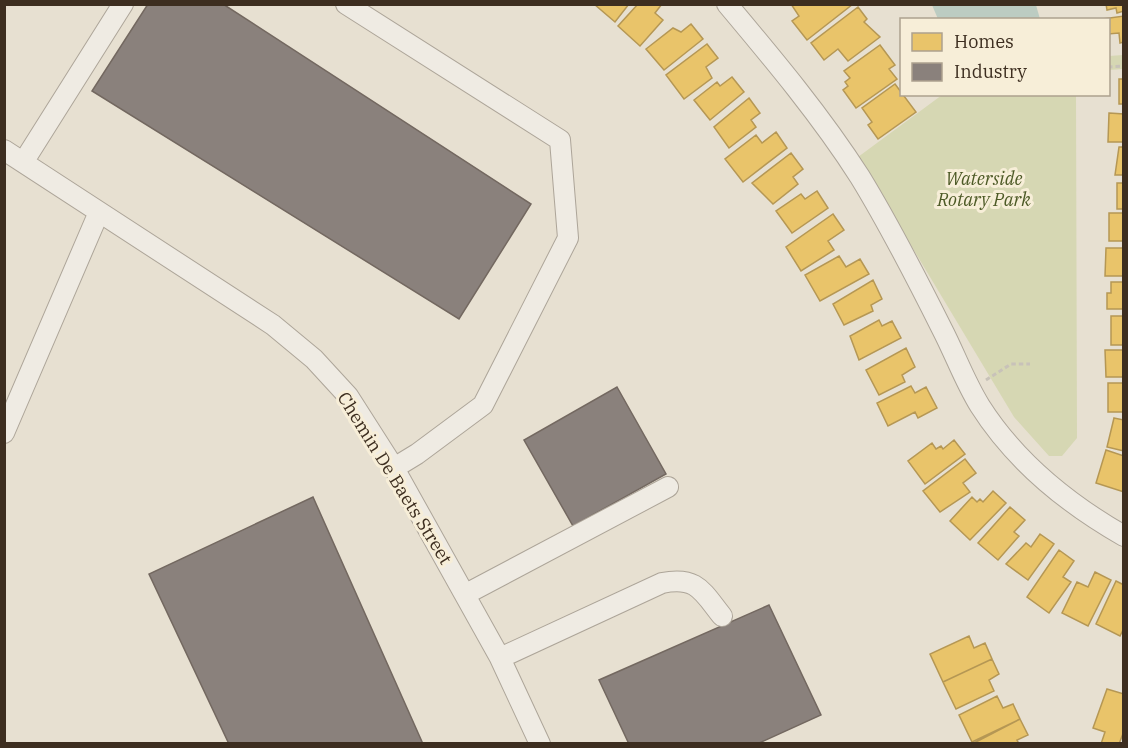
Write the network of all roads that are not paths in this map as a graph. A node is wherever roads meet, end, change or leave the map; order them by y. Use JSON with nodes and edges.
{"nodes":[{"id":1,"x":123,"y":4,"type":"edge"},
{"id":2,"x":346,"y":4,"type":"edge"},
{"id":3,"x":727,"y":4,"type":"edge"},
{"id":4,"x":4,"y":150,"type":"edge"},
{"id":5,"x":24,"y":161,"type":"junction"},
{"id":6,"x":99,"y":212,"type":"junction"},
{"id":7,"x":4,"y":433,"type":"edge"},
{"id":8,"x":394,"y":468,"type":"junction"},
{"id":9,"x":669,"y":487,"type":"dead end"},
{"id":10,"x":1124,"y":536,"type":"edge"},
{"id":11,"x":466,"y":594,"type":"junction"},
{"id":12,"x":722,"y":616,"type":"dead end"},
{"id":13,"x":500,"y":658,"type":"junction"},
{"id":14,"x":540,"y":744,"type":"edge"}],
"edges":[{"from":1,"to":5,"type":"street"},
{"from":2,"to":8,"type":"street"},
{"from":3,"to":10,"type":"street"},
{"from":4,"to":5,"type":"street","name":"Chemin De Baets Street"},
{"from":5,"to":6,"type":"street","name":"Chemin De Baets Street"},
{"from":6,"to":7,"type":"street"},
{"from":6,"to":8,"type":"street","name":"Chemin De Baets Street"},
{"from":8,"to":11,"type":"street","name":"Chemin De Baets Street"},
{"from":9,"to":11,"type":"street"},
{"from":11,"to":13,"type":"street","name":"Chemin De Baets Street"},
{"from":12,"to":13,"type":"street"},
{"from":13,"to":14,"type":"street","name":"Chemin De Baets Street"}]}
